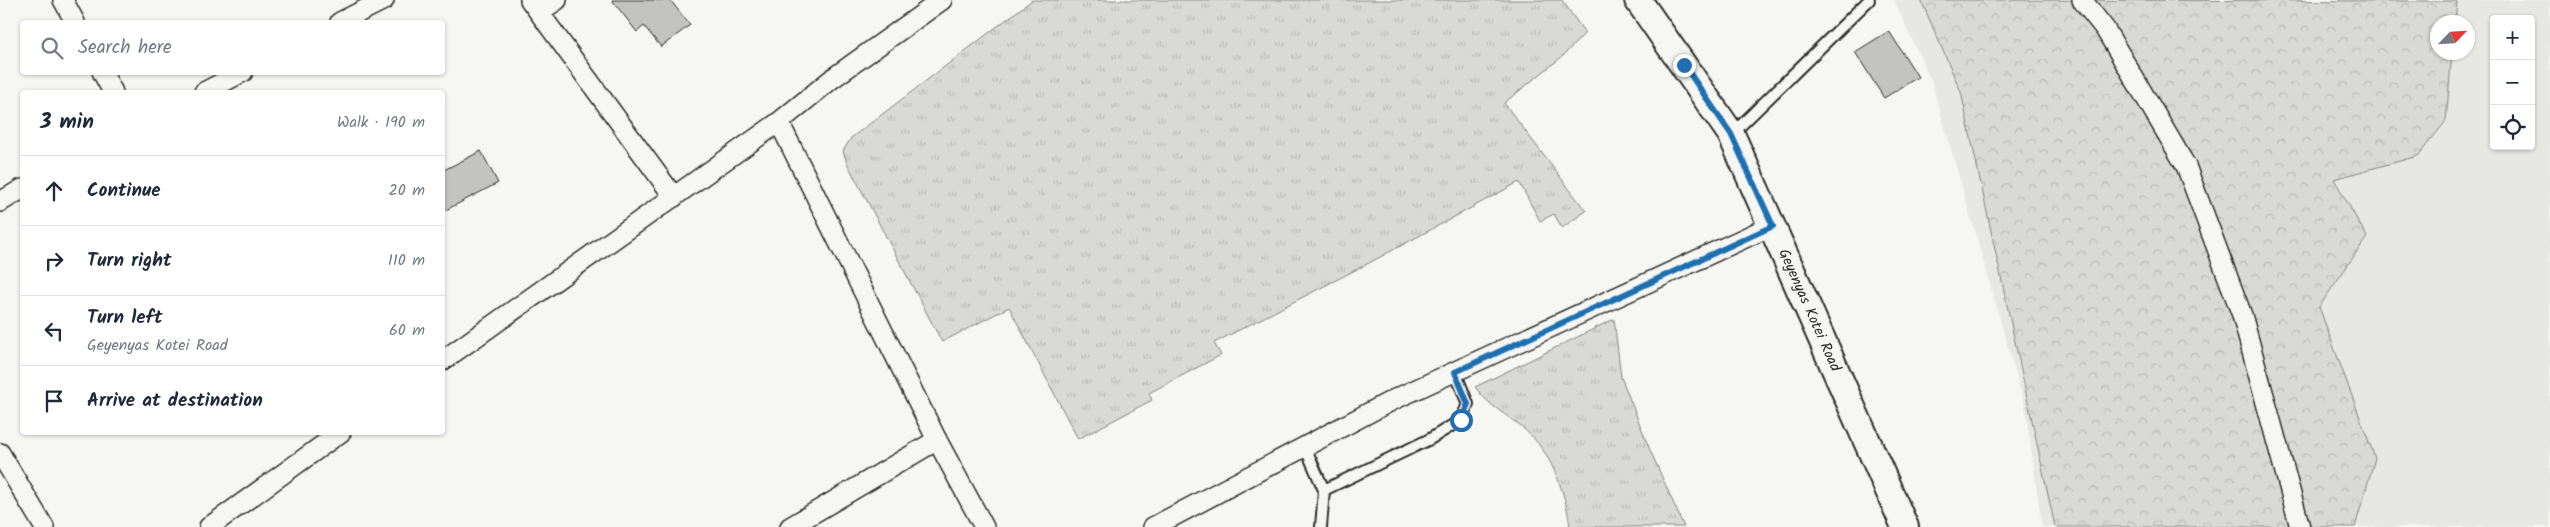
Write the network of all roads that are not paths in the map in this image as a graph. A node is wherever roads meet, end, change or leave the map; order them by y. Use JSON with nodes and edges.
{"nodes":[{"id":1,"x":63,"y":0,"type":"edge"},
{"id":2,"x":384,"y":0,"type":"edge"},
{"id":3,"x":557,"y":0,"type":"edge"},
{"id":4,"x":942,"y":0,"type":"edge"},
{"id":5,"x":1638,"y":0,"type":"edge"},
{"id":6,"x":1869,"y":0,"type":"edge"},
{"id":7,"x":2082,"y":0,"type":"edge"},
{"id":8,"x":534,"y":6,"type":"edge"},
{"id":9,"x":74,"y":20,"type":"edge"},
{"id":10,"x":344,"y":20,"type":"edge"},
{"id":11,"x":104,"y":75,"type":"edge"},
{"id":12,"x":237,"y":75,"type":"edge"},
{"id":13,"x":112,"y":90,"type":"edge"},
{"id":14,"x":208,"y":90,"type":"edge"},
{"id":15,"x":780,"y":122,"type":"junction"},
{"id":16,"x":1731,"y":134,"type":"junction"},
{"id":17,"x":20,"y":190,"type":"edge"},
{"id":18,"x":674,"y":198,"type":"junction"},
{"id":19,"x":0,"y":202,"type":"edge"},
{"id":20,"x":1773,"y":226,"type":"junction"},
{"id":21,"x":445,"y":359,"type":"edge"},
{"id":22,"x":1455,"y":372,"type":"junction"},
{"id":23,"x":337,"y":435,"type":"edge"},
{"id":24,"x":937,"y":440,"type":"junction"},
{"id":25,"x":1305,"y":447,"type":"junction"},
{"id":26,"x":0,"y":453,"type":"edge"},
{"id":27,"x":1324,"y":490,"type":"junction"},
{"id":28,"x":44,"y":527,"type":"edge"},
{"id":29,"x":209,"y":527,"type":"edge"},
{"id":30,"x":790,"y":527,"type":"edge"},
{"id":31,"x":984,"y":527,"type":"edge"},
{"id":32,"x":1153,"y":527,"type":"edge"},
{"id":33,"x":1322,"y":527,"type":"edge"},
{"id":34,"x":1905,"y":527,"type":"edge"},
{"id":35,"x":2300,"y":527,"type":"edge"}],
"edges":[{"from":1,"to":9,"type":"street"},
{"from":2,"to":10,"type":"street"},
{"from":3,"to":8,"type":"street"},
{"from":4,"to":15,"type":"street"},
{"from":5,"to":16,"type":"street","name":"Geyenyas Kotei Road"},
{"from":6,"to":16,"type":"lane"},
{"from":7,"to":35,"type":"street"},
{"from":8,"to":18,"type":"street"},
{"from":11,"to":13,"type":"street"},
{"from":12,"to":14,"type":"street"},
{"from":15,"to":18,"type":"street"},
{"from":15,"to":24,"type":"street"},
{"from":16,"to":20,"type":"street","name":"Geyenyas Kotei Road"},
{"from":17,"to":19,"type":"street"},
{"from":18,"to":21,"type":"street"},
{"from":20,"to":22,"type":"street"},
{"from":20,"to":34,"type":"street","name":"Geyenyas Kotei Road"},
{"from":22,"to":25,"type":"street"},
{"from":22,"to":27,"type":"lane"},
{"from":23,"to":29,"type":"street"},
{"from":24,"to":30,"type":"street"},
{"from":24,"to":31,"type":"street"},
{"from":25,"to":27,"type":"lane"},
{"from":25,"to":32,"type":"street"},
{"from":26,"to":28,"type":"street"},
{"from":27,"to":33,"type":"lane"}]}
